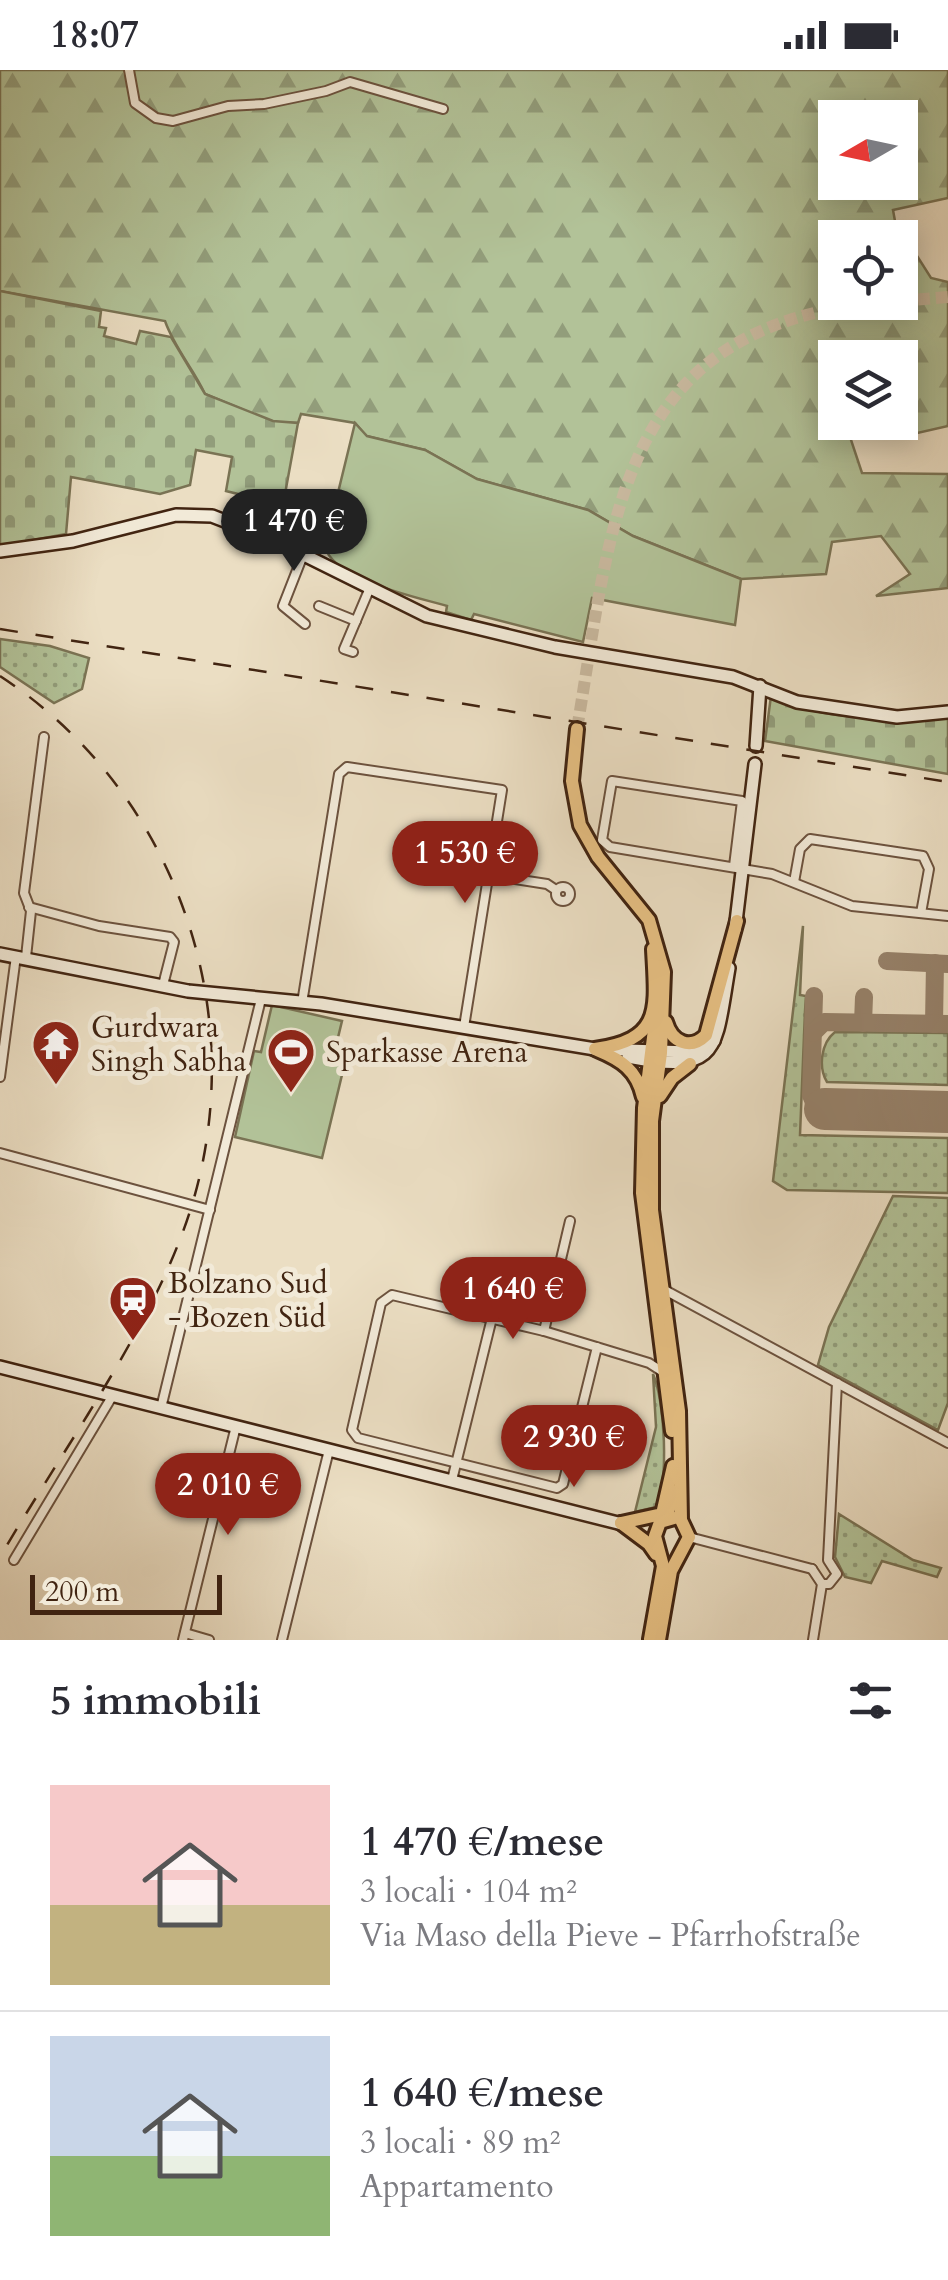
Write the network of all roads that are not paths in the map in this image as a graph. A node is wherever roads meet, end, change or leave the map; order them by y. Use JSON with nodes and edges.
{"nodes":[{"id":1,"x":129,"y":70,"type":"edge"},
{"id":2,"x":443,"y":110,"type":"dead end"},
{"id":3,"x":0,"y":551,"type":"edge"},
{"id":4,"x":303,"y":555,"type":"junction"},
{"id":5,"x":368,"y":590,"type":"junction"},
{"id":6,"x":319,"y":606,"type":"dead end"},
{"id":7,"x":356,"y":621,"type":"junction"},
{"id":8,"x":304,"y":624,"type":"dead end"},
{"id":9,"x":353,"y":652,"type":"dead end"},
{"id":10,"x":760,"y":686,"type":"junction"},
{"id":11,"x":948,"y":712,"type":"edge"},
{"id":12,"x":577,"y":729,"type":"tunnel mouth"},
{"id":13,"x":44,"y":737,"type":"dead end"},
{"id":14,"x":756,"y":746,"type":"dead end"},
{"id":15,"x":754,"y":764,"type":"dead end"},
{"id":16,"x":740,"y":867,"type":"junction"},
{"id":17,"x":488,"y":876,"type":"junction"},
{"id":18,"x":794,"y":882,"type":"junction"},
{"id":19,"x":556,"y":890,"type":"dead end"},
{"id":20,"x":29,"y":907,"type":"junction"},
{"id":21,"x":639,"y":907,"type":"junction"},
{"id":22,"x":921,"y":912,"type":"junction"},
{"id":23,"x":948,"y":916,"type":"edge"},
{"id":24,"x":737,"y":921,"type":"junction"},
{"id":25,"x":653,"y":942,"type":"junction"},
{"id":26,"x":0,"y":954,"type":"edge"},
{"id":27,"x":21,"y":956,"type":"junction"},
{"id":28,"x":164,"y":985,"type":"junction"},
{"id":29,"x":665,"y":992,"type":"junction"},
{"id":30,"x":260,"y":999,"type":"junction"},
{"id":31,"x":302,"y":1003,"type":"junction"},
{"id":32,"x":464,"y":1027,"type":"junction"},
{"id":33,"x":714,"y":1041,"type":"junction"},
{"id":34,"x":595,"y":1048,"type":"junction"},
{"id":35,"x":654,"y":1057,"type":"junction"},
{"id":36,"x":690,"y":1064,"type":"junction"},
{"id":37,"x":0,"y":1078,"type":"edge"},
{"id":38,"x":648,"y":1113,"type":"junction"},
{"id":39,"x":0,"y":1154,"type":"edge"},
{"id":40,"x":210,"y":1210,"type":"junction"},
{"id":41,"x":570,"y":1221,"type":"dead end"},
{"id":42,"x":661,"y":1288,"type":"junction"},
{"id":43,"x":492,"y":1318,"type":"junction"},
{"id":44,"x":544,"y":1331,"type":"junction"},
{"id":45,"x":597,"y":1347,"type":"junction"},
{"id":46,"x":662,"y":1348,"type":"junction"},
{"id":47,"x":640,"y":1360,"type":"junction"},
{"id":48,"x":0,"y":1367,"type":"edge"},
{"id":49,"x":666,"y":1376,"type":"junction"},
{"id":50,"x":837,"y":1383,"type":"junction"},
{"id":51,"x":113,"y":1395,"type":"junction"},
{"id":52,"x":161,"y":1408,"type":"junction"},
{"id":53,"x":236,"y":1426,"type":"junction"},
{"id":54,"x":948,"y":1443,"type":"edge"},
{"id":55,"x":329,"y":1450,"type":"junction"},
{"id":56,"x":456,"y":1463,"type":"junction"},
{"id":57,"x":673,"y":1466,"type":"junction"},
{"id":58,"x":452,"y":1480,"type":"junction"},
{"id":59,"x":669,"y":1520,"type":"junction"},
{"id":60,"x":621,"y":1523,"type":"junction"},
{"id":61,"x":689,"y":1537,"type":"junction"},
{"id":62,"x":658,"y":1545,"type":"junction"},
{"id":63,"x":678,"y":1552,"type":"junction"},
{"id":64,"x":14,"y":1560,"type":"dead end"},
{"id":65,"x":828,"y":1560,"type":"junction"},
{"id":66,"x":812,"y":1570,"type":"junction"},
{"id":67,"x":822,"y":1584,"type":"junction"},
{"id":68,"x":660,"y":1586,"type":"junction"},
{"id":69,"x":184,"y":1637,"type":"edge"},
{"id":70,"x":210,"y":1640,"type":"edge"},
{"id":71,"x":282,"y":1640,"type":"edge"},
{"id":72,"x":650,"y":1640,"type":"edge"},
{"id":73,"x":658,"y":1640,"type":"edge"},
{"id":74,"x":813,"y":1640,"type":"edge"}],
"edges":[{"from":1,"to":2,"type":"street"},
{"from":3,"to":4,"type":"street"},
{"from":4,"to":5,"type":"street"},
{"from":4,"to":8,"type":"street"},
{"from":5,"to":7,"type":"street"},
{"from":5,"to":10,"type":"street"},
{"from":6,"to":7,"type":"street"},
{"from":7,"to":9,"type":"street"},
{"from":10,"to":11,"type":"street"},
{"from":10,"to":14,"type":"street"},
{"from":12,"to":21,"type":"main road"},
{"from":13,"to":20,"type":"street"},
{"from":15,"to":16,"type":"street"},
{"from":16,"to":16,"type":"street"},
{"from":16,"to":18,"type":"street"},
{"from":16,"to":24,"type":"street"},
{"from":17,"to":19,"type":"street"},
{"from":17,"to":31,"type":"street"},
{"from":17,"to":32,"type":"street"},
{"from":18,"to":22,"type":"street"},
{"from":18,"to":22,"type":"street"},
{"from":20,"to":27,"type":"street"},
{"from":20,"to":28,"type":"street"},
{"from":21,"to":25,"type":"main road"},
{"from":21,"to":29,"type":"main road"},
{"from":22,"to":23,"type":"street"},
{"from":24,"to":29,"type":"main road"},
{"from":24,"to":33,"type":"street"},
{"from":25,"to":34,"type":"main road"},
{"from":25,"to":35,"type":"main road"},
{"from":26,"to":27,"type":"street"},
{"from":27,"to":28,"type":"street"},
{"from":27,"to":37,"type":"street"},
{"from":28,"to":30,"type":"street"},
{"from":29,"to":35,"type":"main road"},
{"from":30,"to":31,"type":"street"},
{"from":30,"to":40,"type":"street"},
{"from":31,"to":32,"type":"street"},
{"from":32,"to":34,"type":"street"},
{"from":33,"to":35,"type":"street"},
{"from":33,"to":36,"type":"street"},
{"from":34,"to":35,"type":"street"},
{"from":34,"to":38,"type":"main road"},
{"from":35,"to":36,"type":"street"},
{"from":35,"to":38,"type":"main road"},
{"from":36,"to":38,"type":"main road"},
{"from":38,"to":42,"type":"main road"},
{"from":38,"to":46,"type":"main road"},
{"from":39,"to":40,"type":"street"},
{"from":40,"to":52,"type":"street"},
{"from":41,"to":44,"type":"street"},
{"from":42,"to":50,"type":"street"},
{"from":42,"to":59,"type":"main road"},
{"from":43,"to":44,"type":"street"},
{"from":43,"to":56,"type":"street"},
{"from":43,"to":56,"type":"street"},
{"from":44,"to":45,"type":"street"},
{"from":45,"to":47,"type":"street"},
{"from":45,"to":56,"type":"street"},
{"from":46,"to":47,"type":"street"},
{"from":46,"to":49,"type":"main road"},
{"from":47,"to":49,"type":"street"},
{"from":48,"to":51,"type":"street"},
{"from":49,"to":57,"type":"main road"},
{"from":50,"to":54,"type":"street"},
{"from":50,"to":65,"type":"street"},
{"from":51,"to":52,"type":"street"},
{"from":51,"to":64,"type":"street"},
{"from":52,"to":53,"type":"street"},
{"from":53,"to":55,"type":"street"},
{"from":53,"to":69,"type":"street"},
{"from":55,"to":58,"type":"street"},
{"from":55,"to":71,"type":"street"},
{"from":56,"to":58,"type":"street"},
{"from":57,"to":59,"type":"main road"},
{"from":57,"to":60,"type":"main road"},
{"from":58,"to":60,"type":"street"},
{"from":59,"to":60,"type":"street"},
{"from":59,"to":61,"type":"main road"},
{"from":59,"to":62,"type":"main road"},
{"from":60,"to":62,"type":"street"},
{"from":60,"to":68,"type":"main road"},
{"from":61,"to":63,"type":"main road"},
{"from":61,"to":66,"type":"street"},
{"from":62,"to":63,"type":"main road"},
{"from":62,"to":68,"type":"main road"},
{"from":63,"to":73,"type":"main road"},
{"from":65,"to":66,"type":"street"},
{"from":65,"to":67,"type":"street"},
{"from":66,"to":67,"type":"street"},
{"from":67,"to":74,"type":"street"},
{"from":68,"to":72,"type":"main road"},
{"from":69,"to":70,"type":"street"}]}
